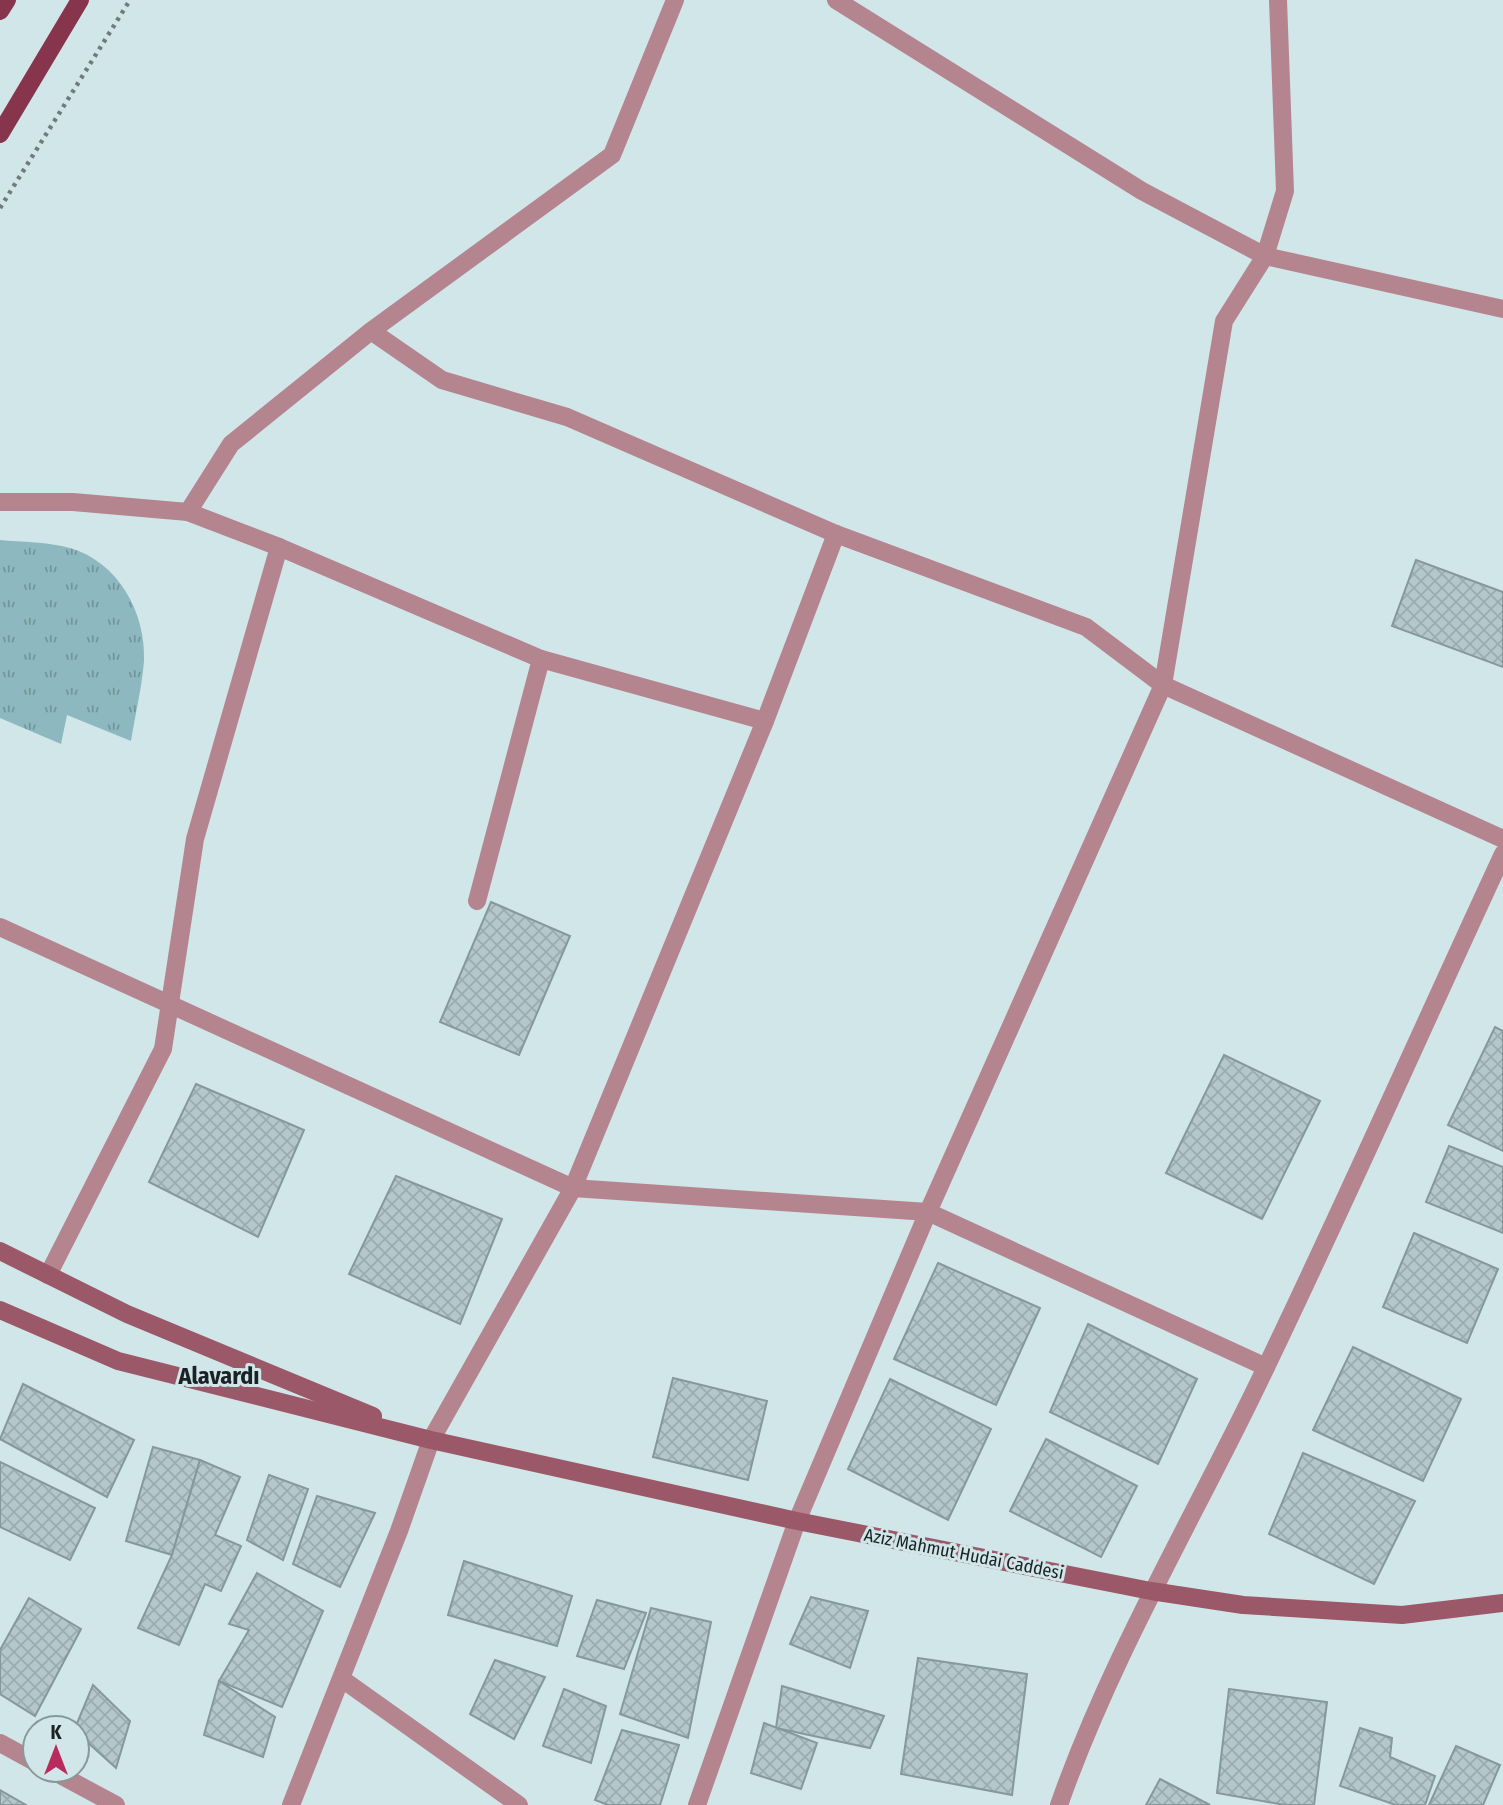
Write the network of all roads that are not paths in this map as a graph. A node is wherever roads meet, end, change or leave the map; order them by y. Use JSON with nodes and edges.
{"nodes":[{"id":1,"x":7,"y":0,"type":"edge"},
{"id":2,"x":80,"y":0,"type":"edge"},
{"id":3,"x":675,"y":0,"type":"edge"},
{"id":4,"x":836,"y":0,"type":"edge"},
{"id":5,"x":1278,"y":0,"type":"edge"},
{"id":6,"x":0,"y":11,"type":"edge"},
{"id":7,"x":0,"y":134,"type":"edge"},
{"id":8,"x":1265,"y":256,"type":"junction"},
{"id":9,"x":1503,"y":309,"type":"edge"},
{"id":10,"x":371,"y":331,"type":"junction"},
{"id":11,"x":0,"y":502,"type":"edge"},
{"id":12,"x":188,"y":512,"type":"junction"},
{"id":13,"x":836,"y":534,"type":"junction"},
{"id":14,"x":279,"y":547,"type":"junction"},
{"id":15,"x":541,"y":659,"type":"junction"},
{"id":16,"x":1163,"y":685,"type":"junction"},
{"id":17,"x":765,"y":721,"type":"junction"},
{"id":18,"x":1503,"y":839,"type":"edge"},
{"id":19,"x":1503,"y":854,"type":"edge"},
{"id":20,"x":477,"y":901,"type":"dead end"},
{"id":21,"x":0,"y":927,"type":"edge"},
{"id":22,"x":172,"y":1005,"type":"junction"},
{"id":23,"x":573,"y":1188,"type":"junction"},
{"id":24,"x":928,"y":1212,"type":"junction"},
{"id":25,"x":0,"y":1251,"type":"edge"},
{"id":26,"x":48,"y":1275,"type":"junction"},
{"id":27,"x":2,"y":1316,"type":"edge"},
{"id":28,"x":1266,"y":1367,"type":"junction"},
{"id":29,"x":431,"y":1440,"type":"junction"},
{"id":30,"x":797,"y":1521,"type":"junction"},
{"id":31,"x":1151,"y":1591,"type":"junction"},
{"id":32,"x":1503,"y":1603,"type":"edge"},
{"id":33,"x":342,"y":1679,"type":"junction"},
{"id":34,"x":0,"y":1743,"type":"edge"},
{"id":35,"x":21,"y":1754,"type":"edge"},
{"id":36,"x":77,"y":1784,"type":"edge"},
{"id":37,"x":116,"y":1805,"type":"edge"},
{"id":38,"x":291,"y":1805,"type":"edge"},
{"id":39,"x":519,"y":1805,"type":"edge"},
{"id":40,"x":697,"y":1805,"type":"edge"},
{"id":41,"x":1059,"y":1805,"type":"edge"}],
"edges":[{"from":1,"to":6,"type":"main road"},
{"from":2,"to":7,"type":"main road"},
{"from":3,"to":10,"type":"street"},
{"from":4,"to":8,"type":"street"},
{"from":5,"to":8,"type":"street"},
{"from":8,"to":9,"type":"street"},
{"from":8,"to":16,"type":"street"},
{"from":10,"to":12,"type":"street"},
{"from":10,"to":13,"type":"street"},
{"from":11,"to":12,"type":"street"},
{"from":12,"to":14,"type":"street"},
{"from":13,"to":16,"type":"street"},
{"from":13,"to":17,"type":"street"},
{"from":14,"to":15,"type":"street"},
{"from":14,"to":22,"type":"street"},
{"from":15,"to":17,"type":"street"},
{"from":15,"to":20,"type":"street"},
{"from":16,"to":18,"type":"street"},
{"from":16,"to":24,"type":"street"},
{"from":17,"to":23,"type":"street"},
{"from":19,"to":28,"type":"street"},
{"from":21,"to":22,"type":"street"},
{"from":22,"to":23,"type":"street"},
{"from":22,"to":26,"type":"street"},
{"from":23,"to":24,"type":"street"},
{"from":23,"to":29,"type":"street"},
{"from":24,"to":28,"type":"street"},
{"from":24,"to":30,"type":"street"},
{"from":25,"to":26,"type":"street","name":"Aziz Mahmut Hudai Caddesi"},
{"from":26,"to":29,"type":"street","name":"Aziz Mahmut Hudai Caddesi"},
{"from":27,"to":29,"type":"street","name":"Aziz Mahmut Hudai Caddesi"},
{"from":28,"to":31,"type":"street"},
{"from":29,"to":30,"type":"street","name":"Aziz Mahmut Hudai Caddesi"},
{"from":29,"to":33,"type":"street"},
{"from":30,"to":31,"type":"street","name":"Aziz Mahmut Hudai Caddesi"},
{"from":30,"to":40,"type":"street"},
{"from":31,"to":32,"type":"street","name":"Aziz Mahmut Hudai Caddesi"},
{"from":31,"to":41,"type":"street"},
{"from":33,"to":38,"type":"street"},
{"from":33,"to":39,"type":"street"},
{"from":34,"to":35,"type":"street"},
{"from":36,"to":37,"type":"street"}]}
